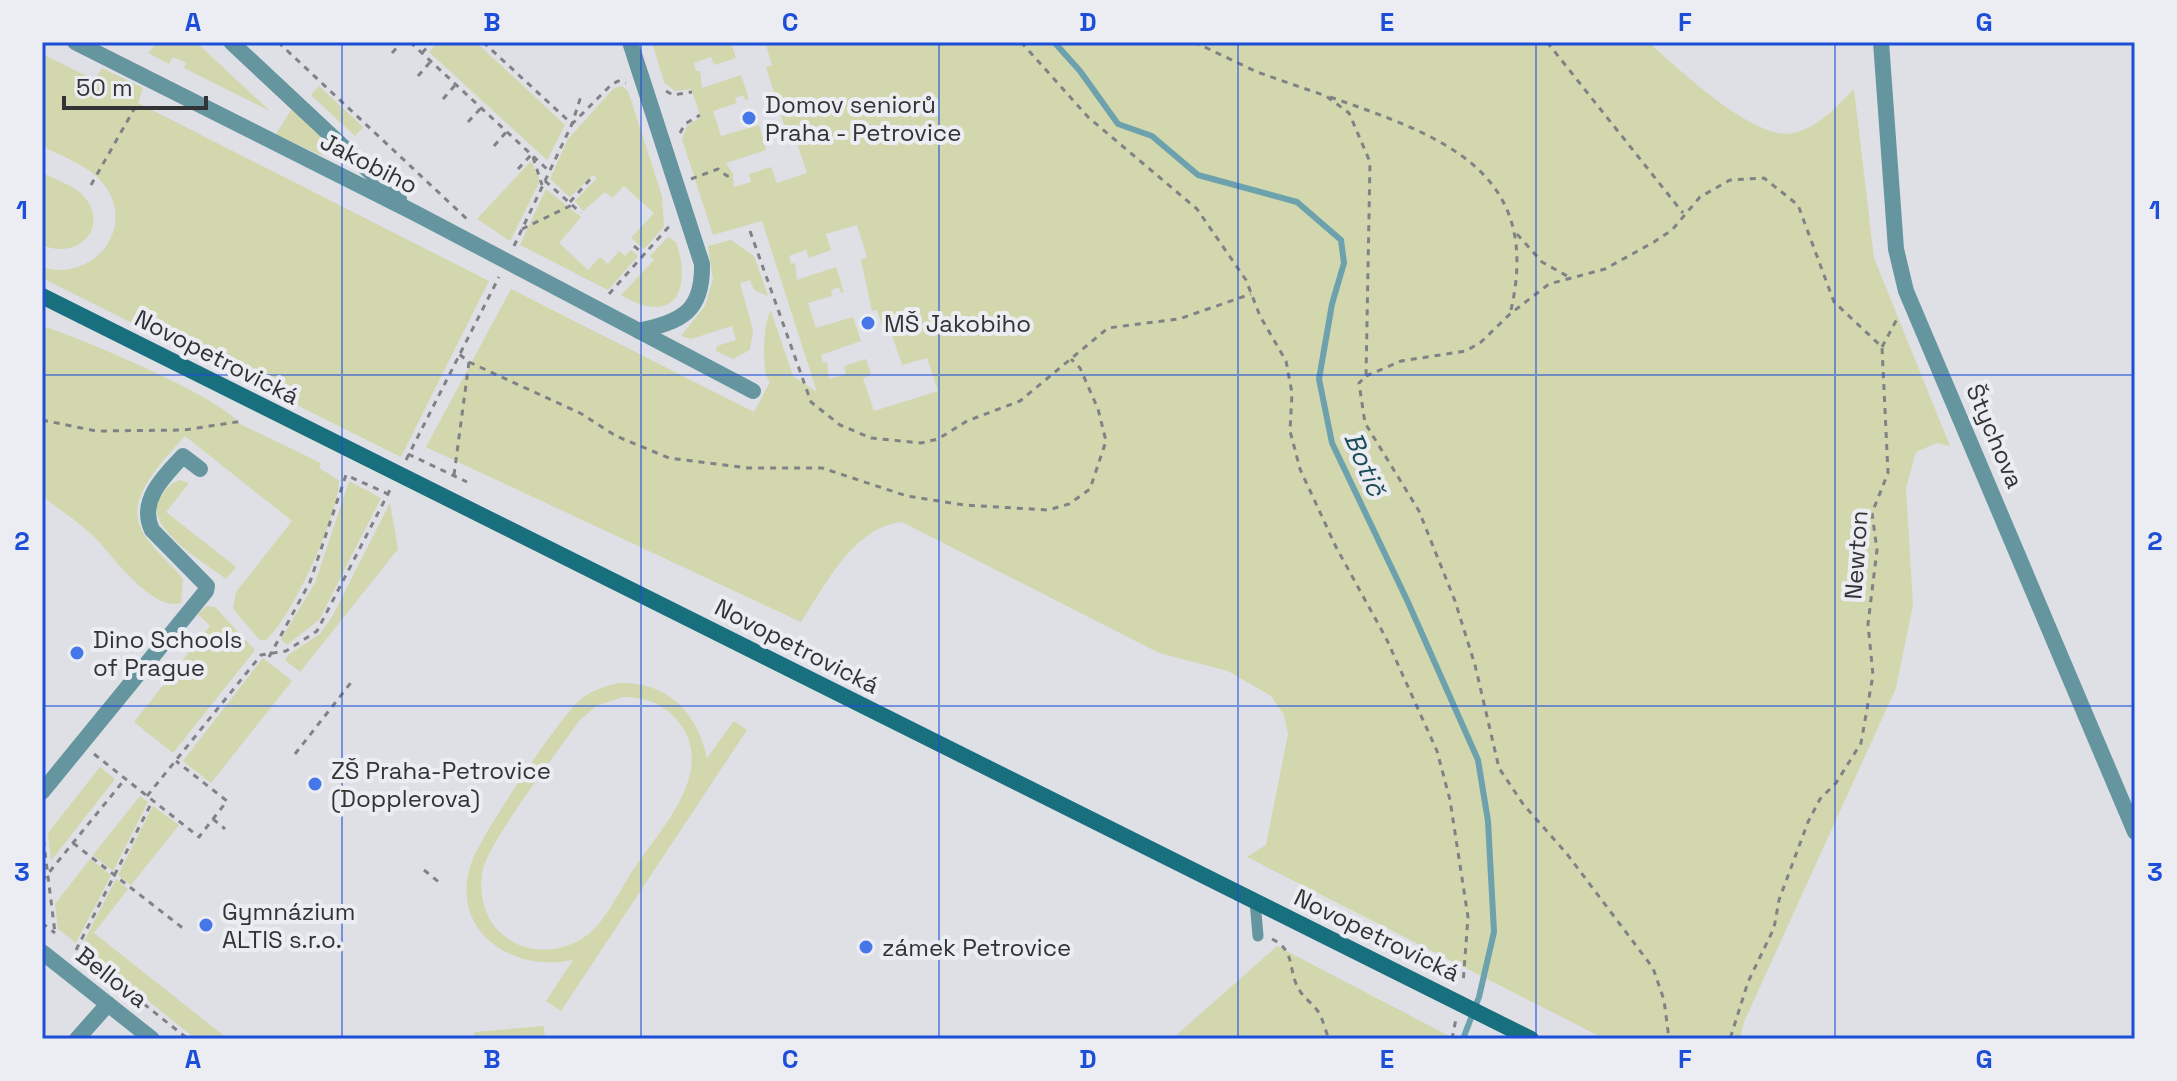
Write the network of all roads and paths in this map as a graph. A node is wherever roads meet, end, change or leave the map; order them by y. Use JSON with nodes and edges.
{"nodes":[{"id":1,"x":75,"y":42,"type":"edge"},
{"id":2,"x":231,"y":42,"type":"edge"},
{"id":3,"x":278,"y":42,"type":"edge"},
{"id":4,"x":402,"y":42,"type":"edge"},
{"id":5,"x":410,"y":42,"type":"edge"},
{"id":6,"x":432,"y":42,"type":"edge"},
{"id":7,"x":483,"y":42,"type":"edge"},
{"id":8,"x":630,"y":42,"type":"edge"},
{"id":9,"x":1021,"y":42,"type":"edge"},
{"id":10,"x":1194,"y":42,"type":"edge"},
{"id":11,"x":1547,"y":42,"type":"edge"},
{"id":12,"x":1881,"y":42,"type":"edge"},
{"id":13,"x":392,"y":53,"type":"dead end"},
{"id":14,"x":422,"y":53,"type":"junction"},
{"id":15,"x":431,"y":61,"type":"junction"},
{"id":16,"x":418,"y":76,"type":"dead end"},
{"id":17,"x":660,"y":83,"type":"dead end"},
{"id":18,"x":456,"y":84,"type":"junction"},
{"id":19,"x":692,"y":92,"type":"dead end"},
{"id":20,"x":581,"y":96,"type":"dead end"},
{"id":21,"x":1326,"y":96,"type":"junction"},
{"id":22,"x":443,"y":99,"type":"dead end"},
{"id":23,"x":137,"y":104,"type":"dead end"},
{"id":24,"x":481,"y":108,"type":"junction"},
{"id":25,"x":700,"y":115,"type":"dead end"},
{"id":26,"x":468,"y":122,"type":"dead end"},
{"id":27,"x":572,"y":124,"type":"junction"},
{"id":28,"x":507,"y":131,"type":"junction"},
{"id":29,"x":678,"y":139,"type":"dead end"},
{"id":30,"x":494,"y":146,"type":"dead end"},
{"id":31,"x":532,"y":154,"type":"junction"},
{"id":32,"x":518,"y":169,"type":"dead end"},
{"id":33,"x":549,"y":170,"type":"junction"},
{"id":34,"x":733,"y":174,"type":"dead end"},
{"id":35,"x":594,"y":175,"type":"dead end"},
{"id":36,"x":691,"y":179,"type":"dead end"},
{"id":37,"x":91,"y":185,"type":"dead end"},
{"id":38,"x":542,"y":185,"type":"dead end"},
{"id":39,"x":571,"y":203,"type":"junction"},
{"id":40,"x":415,"y":213,"type":"junction"},
{"id":41,"x":581,"y":213,"type":"dead end"},
{"id":42,"x":1683,"y":213,"type":"junction"},
{"id":43,"x":472,"y":222,"type":"dead end"},
{"id":44,"x":522,"y":229,"type":"dead end"},
{"id":45,"x":750,"y":231,"type":"dead end"},
{"id":46,"x":1515,"y":232,"type":"junction"},
{"id":47,"x":678,"y":234,"type":"dead end"},
{"id":48,"x":503,"y":243,"type":"dead end"},
{"id":49,"x":634,"y":246,"type":"dead end"},
{"id":50,"x":514,"y":248,"type":"dead end"},
{"id":51,"x":645,"y":255,"type":"junction"},
{"id":52,"x":1569,"y":277,"type":"junction"},
{"id":53,"x":1906,"y":291,"type":"junction"},
{"id":54,"x":609,"y":294,"type":"dead end"},
{"id":55,"x":1251,"y":294,"type":"junction"},
{"id":56,"x":42,"y":296,"type":"edge"},
{"id":57,"x":1510,"y":314,"type":"junction"},
{"id":58,"x":639,"y":331,"type":"junction"},
{"id":59,"x":1882,"y":347,"type":"junction"},
{"id":60,"x":459,"y":354,"type":"dead end"},
{"id":61,"x":1071,"y":359,"type":"junction"},
{"id":62,"x":469,"y":362,"type":"junction"},
{"id":63,"x":452,"y":369,"type":"dead end"},
{"id":64,"x":1366,"y":376,"type":"junction"},
{"id":65,"x":753,"y":391,"type":"dead end"},
{"id":66,"x":42,"y":420,"type":"edge"},
{"id":67,"x":243,"y":421,"type":"dead end"},
{"id":68,"x":412,"y":448,"type":"dead end"},
{"id":69,"x":408,"y":454,"type":"dead end"},
{"id":70,"x":200,"y":469,"type":"dead end"},
{"id":71,"x":454,"y":475,"type":"junction"},
{"id":72,"x":467,"y":482,"type":"dead end"},
{"id":73,"x":388,"y":494,"type":"dead end"},
{"id":74,"x":375,"y":521,"type":"dead end"},
{"id":75,"x":269,"y":657,"type":"junction"},
{"id":76,"x":353,"y":680,"type":"dead end"},
{"id":77,"x":81,"y":744,"type":"junction"},
{"id":78,"x":295,"y":754,"type":"dead end"},
{"id":79,"x":176,"y":761,"type":"junction"},
{"id":80,"x":125,"y":779,"type":"junction"},
{"id":81,"x":42,"y":792,"type":"edge"},
{"id":82,"x":147,"y":796,"type":"junction"},
{"id":83,"x":153,"y":800,"type":"junction"},
{"id":84,"x":213,"y":819,"type":"junction"},
{"id":85,"x":42,"y":828,"type":"edge"},
{"id":86,"x":225,"y":829,"type":"dead end"},
{"id":87,"x":2135,"y":832,"type":"edge"},
{"id":88,"x":73,"y":843,"type":"junction"},
{"id":89,"x":424,"y":870,"type":"dead end"},
{"id":90,"x":48,"y":875,"type":"junction"},
{"id":91,"x":114,"y":876,"type":"junction"},
{"id":92,"x":42,"y":881,"type":"edge"},
{"id":93,"x":440,"y":883,"type":"dead end"},
{"id":94,"x":1255,"y":901,"type":"junction"},
{"id":95,"x":42,"y":923,"type":"edge"},
{"id":96,"x":184,"y":929,"type":"dead end"},
{"id":97,"x":1258,"y":936,"type":"joint"},
{"id":98,"x":76,"y":950,"type":"dead end"},
{"id":99,"x":42,"y":952,"type":"edge"},
{"id":100,"x":1467,"y":967,"type":"dead end"},
{"id":101,"x":125,"y":989,"type":"dead end"},
{"id":102,"x":108,"y":1004,"type":"junction"},
{"id":103,"x":77,"y":1039,"type":"edge"},
{"id":104,"x":152,"y":1039,"type":"edge"},
{"id":105,"x":188,"y":1039,"type":"edge"},
{"id":106,"x":1329,"y":1039,"type":"edge"},
{"id":107,"x":1531,"y":1039,"type":"edge"},
{"id":108,"x":1669,"y":1039,"type":"edge"},
{"id":109,"x":1730,"y":1039,"type":"edge"}],
"edges":[{"from":1,"to":40,"type":"street","name":"Jakobiho"},
{"from":2,"to":40,"type":"street"},
{"from":3,"to":43,"type":"path"},
{"from":4,"to":13,"type":"path"},
{"from":5,"to":14,"type":"path"},
{"from":6,"to":14,"type":"path"},
{"from":7,"to":27,"type":"path"},
{"from":8,"to":58,"type":"street"},
{"from":9,"to":55,"type":"path"},
{"from":10,"to":21,"type":"path"},
{"from":11,"to":42,"type":"path"},
{"from":12,"to":53,"type":"street","name":"Štychova"},
{"from":14,"to":15,"type":"path"},
{"from":15,"to":16,"type":"path"},
{"from":15,"to":18,"type":"path"},
{"from":17,"to":19,"type":"path"},
{"from":18,"to":22,"type":"path"},
{"from":18,"to":24,"type":"path"},
{"from":20,"to":27,"type":"path"},
{"from":21,"to":46,"type":"path"},
{"from":21,"to":64,"type":"path"},
{"from":23,"to":37,"type":"path"},
{"from":24,"to":26,"type":"path"},
{"from":24,"to":28,"type":"path"},
{"from":25,"to":29,"type":"path"},
{"from":27,"to":33,"type":"path"},
{"from":28,"to":30,"type":"path"},
{"from":28,"to":31,"type":"path"},
{"from":31,"to":32,"type":"path"},
{"from":31,"to":33,"type":"path"},
{"from":31,"to":38,"type":"path"},
{"from":33,"to":39,"type":"path"},
{"from":34,"to":36,"type":"path"},
{"from":35,"to":39,"type":"path"},
{"from":39,"to":41,"type":"path"},
{"from":39,"to":44,"type":"path"},
{"from":40,"to":58,"type":"street","name":"Jakobiho"},
{"from":42,"to":52,"type":"path"},
{"from":42,"to":59,"type":"path"},
{"from":45,"to":61,"type":"path"},
{"from":46,"to":52,"type":"path"},
{"from":46,"to":57,"type":"path"},
{"from":47,"to":51,"type":"path"},
{"from":48,"to":50,"type":"path"},
{"from":49,"to":51,"type":"path"},
{"from":51,"to":54,"type":"path"},
{"from":52,"to":57,"type":"path"},
{"from":53,"to":59,"type":"path"},
{"from":53,"to":87,"type":"street","name":"Štychova"},
{"from":55,"to":61,"type":"path"},
{"from":55,"to":100,"type":"path"},
{"from":56,"to":94,"type":"main road","name":"Novopetrovická"},
{"from":57,"to":64,"type":"path"},
{"from":58,"to":65,"type":"street","name":"Jakobiho"},
{"from":59,"to":109,"type":"path","name":"Newton"},
{"from":60,"to":62,"type":"path"},
{"from":61,"to":62,"type":"path"},
{"from":62,"to":71,"type":"path"},
{"from":63,"to":68,"type":"path"},
{"from":64,"to":108,"type":"path"},
{"from":66,"to":67,"type":"path"},
{"from":69,"to":71,"type":"path"},
{"from":70,"to":77,"type":"street"},
{"from":71,"to":72,"type":"path"},
{"from":73,"to":75,"type":"path"},
{"from":74,"to":75,"type":"path"},
{"from":75,"to":79,"type":"path"},
{"from":76,"to":78,"type":"path"},
{"from":77,"to":80,"type":"path"},
{"from":77,"to":81,"type":"street"},
{"from":79,"to":82,"type":"path"},
{"from":79,"to":84,"type":"path"},
{"from":80,"to":82,"type":"path"},
{"from":80,"to":88,"type":"path"},
{"from":82,"to":83,"type":"path"},
{"from":83,"to":84,"type":"path"},
{"from":83,"to":91,"type":"path"},
{"from":84,"to":86,"type":"path"},
{"from":85,"to":90,"type":"path"},
{"from":88,"to":90,"type":"path"},
{"from":88,"to":91,"type":"path"},
{"from":89,"to":93,"type":"path"},
{"from":90,"to":92,"type":"path"},
{"from":90,"to":95,"type":"path"},
{"from":91,"to":96,"type":"path"},
{"from":91,"to":98,"type":"path"},
{"from":94,"to":97,"type":"lane"},
{"from":94,"to":107,"type":"main road","name":"Novopetrovická"},
{"from":97,"to":106,"type":"path"},
{"from":99,"to":102,"type":"street","name":"Bellova"},
{"from":101,"to":105,"type":"path"},
{"from":102,"to":103,"type":"street"},
{"from":102,"to":104,"type":"street","name":"Bellova"}]}
